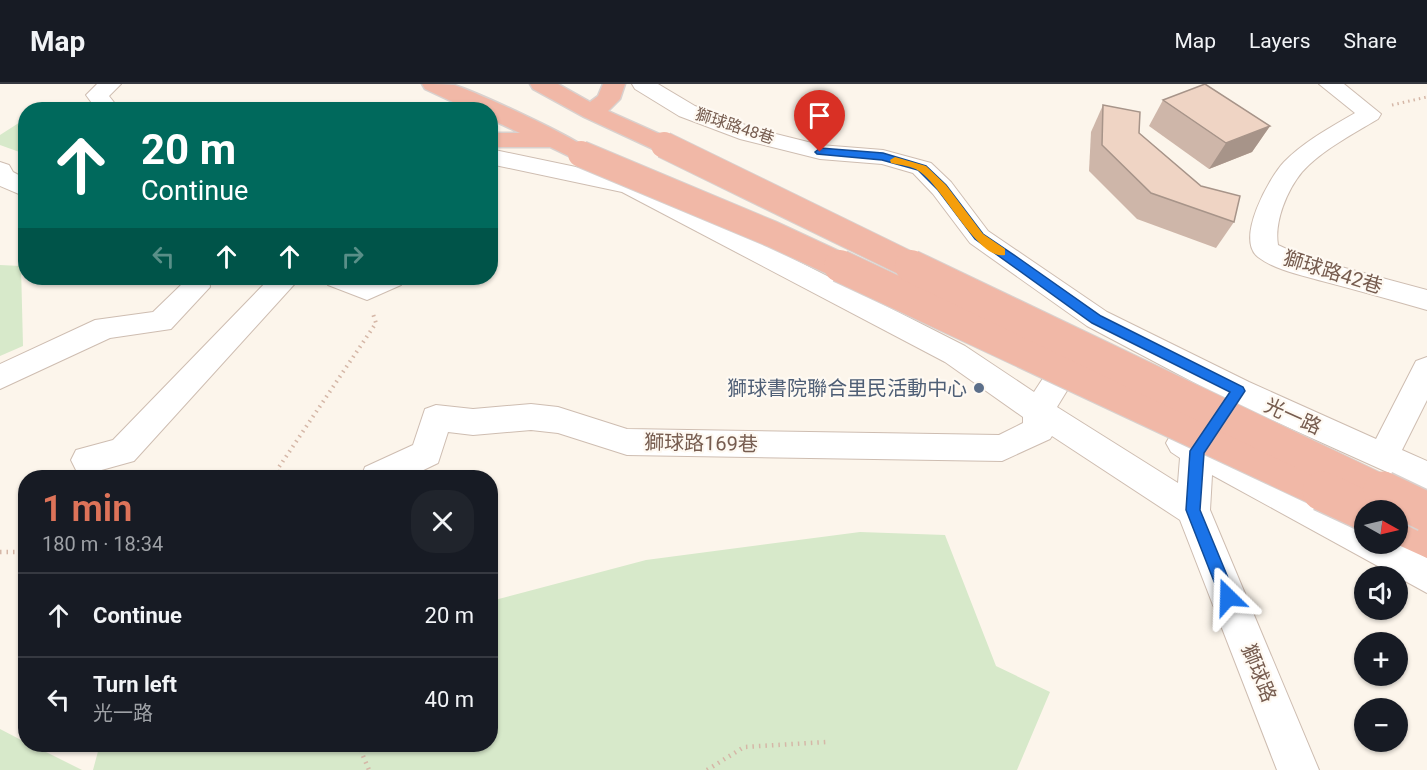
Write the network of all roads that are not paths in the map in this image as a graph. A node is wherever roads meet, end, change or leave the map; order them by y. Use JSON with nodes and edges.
{"nodes":[{"id":1,"x":111,"y":84,"type":"edge"},
{"id":2,"x":433,"y":84,"type":"edge"},
{"id":3,"x":541,"y":84,"type":"edge"},
{"id":4,"x":643,"y":84,"type":"edge"},
{"id":5,"x":1330,"y":84,"type":"edge"},
{"id":6,"x":618,"y":86,"type":"edge"},
{"id":7,"x":571,"y":100,"type":"junction"},
{"id":8,"x":103,"y":102,"type":"edge"},
{"id":9,"x":472,"y":102,"type":"edge"},
{"id":10,"x":592,"y":112,"type":"junction"},
{"id":11,"x":498,"y":114,"type":"edge"},
{"id":12,"x":531,"y":128,"type":"junction"},
{"id":13,"x":498,"y":141,"type":"edge"},
{"id":14,"x":568,"y":147,"type":"junction"},
{"id":15,"x":498,"y":158,"type":"edge"},
{"id":16,"x":0,"y":171,"type":"edge"},
{"id":17,"x":18,"y":185,"type":"edge"},
{"id":18,"x":196,"y":285,"type":"edge"},
{"id":19,"x":279,"y":285,"type":"edge"},
{"id":20,"x":355,"y":285,"type":"edge"},
{"id":21,"x":377,"y":285,"type":"edge"},
{"id":22,"x":1427,"y":300,"type":"edge"},
{"id":23,"x":1097,"y":319,"type":"junction"},
{"id":24,"x":1427,"y":369,"type":"edge"},
{"id":25,"x":1060,"y":375,"type":"junction"},
{"id":26,"x":0,"y":377,"type":"edge"},
{"id":27,"x":1238,"y":391,"type":"junction"},
{"id":28,"x":1038,"y":411,"type":"junction"},
{"id":29,"x":1391,"y":441,"type":"dead end"},
{"id":30,"x":1197,"y":451,"type":"junction"},
{"id":31,"x":87,"y":460,"type":"dead end"},
{"id":32,"x":392,"y":470,"type":"edge"},
{"id":33,"x":1427,"y":477,"type":"edge"},
{"id":34,"x":1354,"y":506,"type":"edge"},
{"id":35,"x":1193,"y":510,"type":"junction"},
{"id":36,"x":1427,"y":512,"type":"edge"},
{"id":37,"x":1408,"y":532,"type":"edge"},
{"id":38,"x":1354,"y":536,"type":"edge"},
{"id":39,"x":1427,"y":542,"type":"edge"},
{"id":40,"x":1386,"y":554,"type":"edge"},
{"id":41,"x":1427,"y":576,"type":"edge"},
{"id":42,"x":1298,"y":770,"type":"edge"}],
"edges":[{"from":1,"to":8,"type":"street"},
{"from":2,"to":9,"type":"highway"},
{"from":3,"to":7,"type":"highway"},
{"from":4,"to":23,"type":"street","name":"獅球路48巷"},
{"from":5,"to":22,"type":"street","name":"獅球路42巷"},
{"from":6,"to":10,"type":"highway"},
{"from":7,"to":10,"type":"highway"},
{"from":7,"to":12,"type":"highway"},
{"from":10,"to":36,"type":"highway","bridge":true},
{"from":11,"to":12,"type":"highway"},
{"from":12,"to":14,"type":"highway"},
{"from":13,"to":14,"type":"highway"},
{"from":14,"to":34,"type":"highway","bridge":true},
{"from":15,"to":28,"type":"street"},
{"from":16,"to":17,"type":"street"},
{"from":18,"to":26,"type":"street"},
{"from":19,"to":31,"type":"street"},
{"from":20,"to":21,"type":"street"},
{"from":23,"to":25,"type":"street"},
{"from":23,"to":27,"type":"street","name":"光一路"},
{"from":24,"to":29,"type":"street"},
{"from":25,"to":28,"type":"street"},
{"from":25,"to":30,"type":"street"},
{"from":27,"to":30,"type":"street"},
{"from":27,"to":33,"type":"street","name":"光一路"},
{"from":28,"to":32,"type":"street","name":"獅球路169巷"},
{"from":28,"to":35,"type":"street"},
{"from":30,"to":35,"type":"street"},
{"from":30,"to":38,"type":"street"},
{"from":35,"to":42,"type":"street","name":"獅球路"},
{"from":37,"to":39,"type":"highway"},
{"from":40,"to":41,"type":"street"}]}
